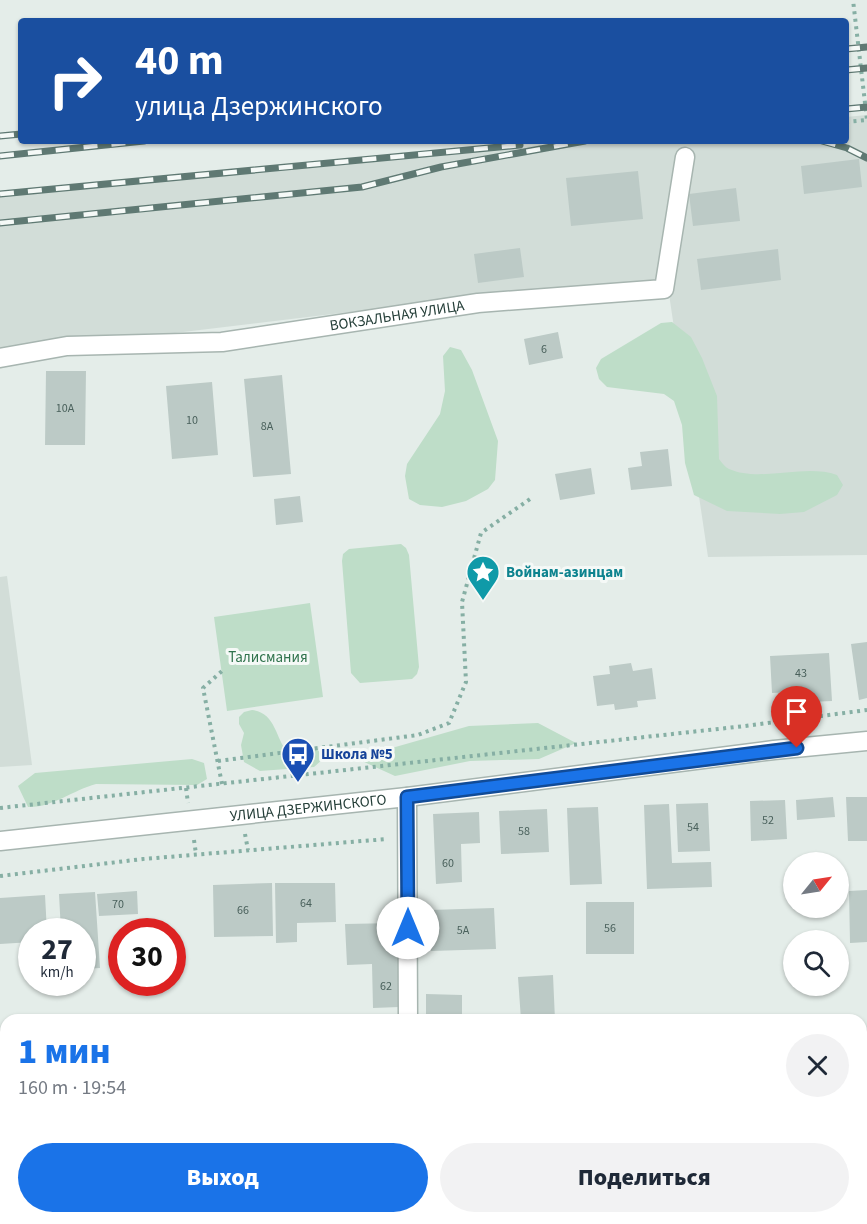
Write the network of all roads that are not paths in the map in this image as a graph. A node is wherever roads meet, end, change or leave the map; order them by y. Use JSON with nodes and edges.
{"nodes":[{"id":1,"x":685,"y":157,"type":"dead end"},
{"id":2,"x":0,"y":358,"type":"edge"},
{"id":3,"x":867,"y":741,"type":"edge"},
{"id":4,"x":407,"y":797,"type":"junction"},
{"id":5,"x":0,"y":841,"type":"edge"},
{"id":6,"x":408,"y":1014,"type":"edge"}],
"edges":[{"from":1,"to":2,"type":"street","name":"ВОКЗАЛЬНАЯ УЛИЦА"},
{"from":3,"to":4,"type":"street","name":"УЛИЦА ДЗЕРЖИНСКОГО"},
{"from":4,"to":5,"type":"street","name":"УЛИЦА ДЗЕРЖИНСКОГО"},
{"from":4,"to":6,"type":"street"}]}
